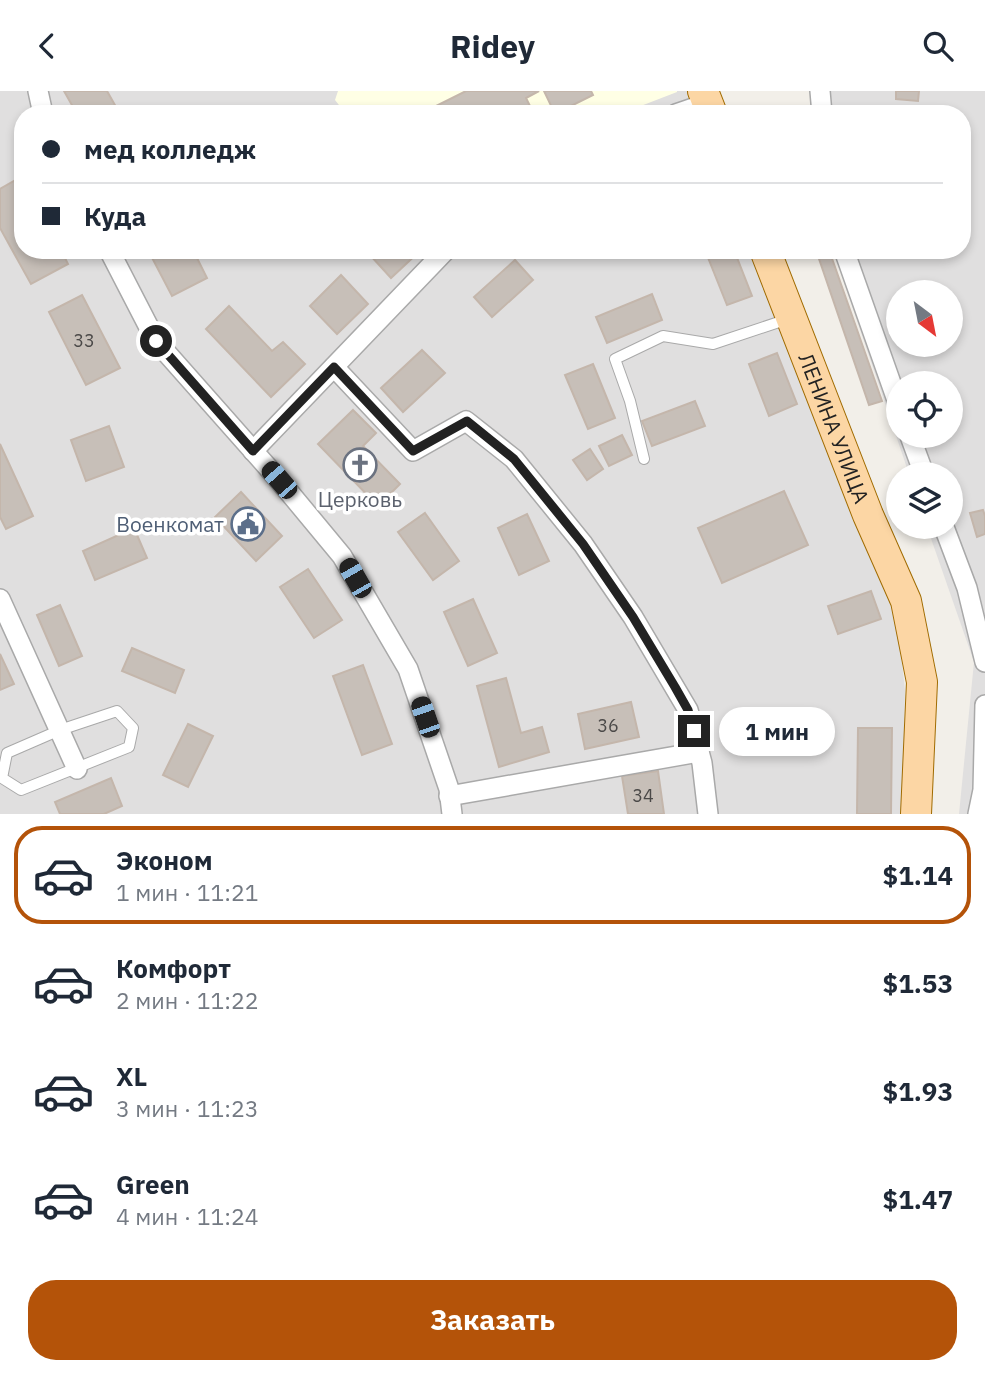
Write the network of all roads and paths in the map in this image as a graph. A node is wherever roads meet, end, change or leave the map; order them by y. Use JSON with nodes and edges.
{"nodes":[{"id":1,"x":114,"y":259,"type":"edge"},
{"id":2,"x":437,"y":259,"type":"edge"},
{"id":3,"x":768,"y":259,"type":"edge"},
{"id":4,"x":847,"y":259,"type":"edge"},
{"id":5,"x":791,"y":318,"type":"junction"},
{"id":6,"x":334,"y":367,"type":"junction"},
{"id":7,"x":887,"y":371,"type":"edge"},
{"id":8,"x":253,"y":451,"type":"junction"},
{"id":9,"x":643,"y":459,"type":"dead end"},
{"id":10,"x":948,"y":539,"type":"edge"},
{"id":11,"x":0,"y":599,"type":"edge"},
{"id":12,"x":985,"y":662,"type":"edge"},
{"id":13,"x":985,"y":705,"type":"edge"},
{"id":14,"x":60,"y":730,"type":"junction"},
{"id":15,"x":699,"y":752,"type":"junction"},
{"id":16,"x":77,"y":769,"type":"junction"},
{"id":17,"x":450,"y":805,"type":"edge"},
{"id":18,"x":708,"y":814,"type":"edge"},
{"id":19,"x":916,"y":814,"type":"edge"},
{"id":20,"x":978,"y":814,"type":"edge"}],
"edges":[{"from":1,"to":8,"type":"street"},
{"from":2,"to":6,"type":"street"},
{"from":3,"to":5,"type":"main road","name":"ЛЕНИНА УЛИЦА"},
{"from":4,"to":7,"type":"street"},
{"from":5,"to":9,"type":"lane"},
{"from":5,"to":19,"type":"main road","name":"ЛЕНИНА УЛИЦА"},
{"from":6,"to":8,"type":"street"},
{"from":6,"to":15,"type":"street"},
{"from":8,"to":17,"type":"street"},
{"from":10,"to":12,"type":"street"},
{"from":11,"to":14,"type":"street"},
{"from":13,"to":20,"type":"street"},
{"from":14,"to":16,"type":"street"},
{"from":14,"to":16,"type":"lane"},
{"from":14,"to":16,"type":"lane"},
{"from":15,"to":17,"type":"street"},
{"from":15,"to":18,"type":"street"}]}
